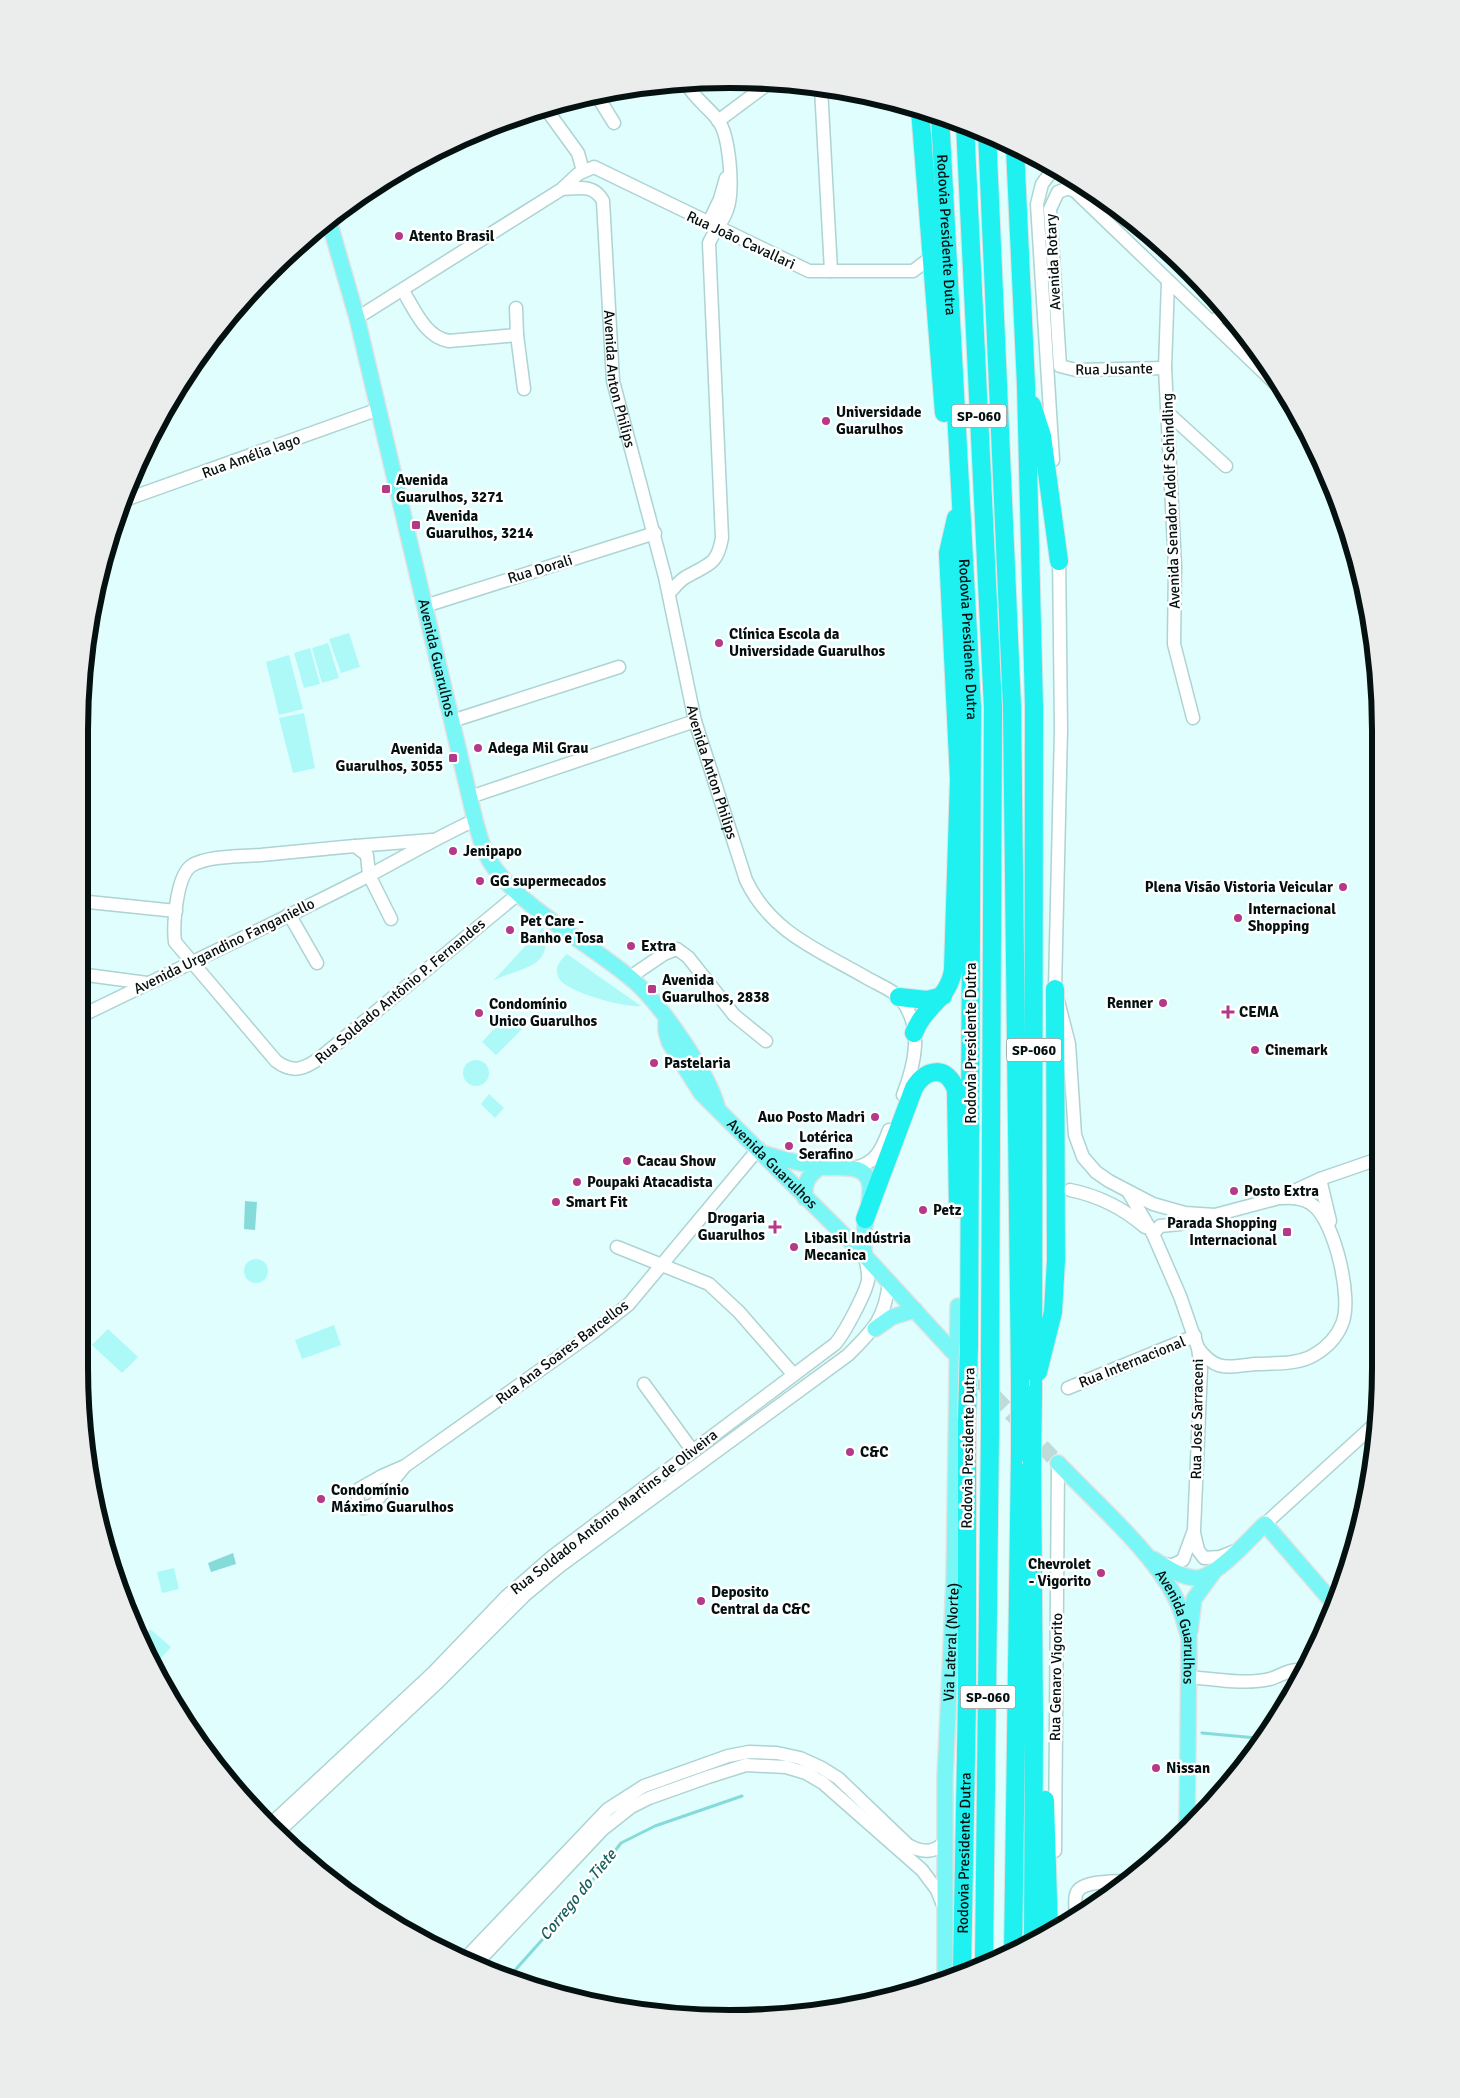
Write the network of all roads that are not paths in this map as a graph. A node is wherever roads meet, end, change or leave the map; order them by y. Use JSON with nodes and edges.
{"nodes":[{"id":1,"x":690,"y":89,"type":"edge"},
{"id":2,"x":761,"y":89,"type":"edge"},
{"id":3,"x":821,"y":94,"type":"edge"},
{"id":4,"x":600,"y":101,"type":"edge"},
{"id":5,"x":549,"y":114,"type":"edge"},
{"id":6,"x":921,"y":117,"type":"edge"},
{"id":7,"x":718,"y":121,"type":"junction"},
{"id":8,"x":614,"y":123,"type":"dead end"},
{"id":9,"x":940,"y":123,"type":"edge"},
{"id":10,"x":965,"y":132,"type":"edge"},
{"id":11,"x":987,"y":141,"type":"edge"},
{"id":12,"x":1015,"y":155,"type":"edge"},
{"id":13,"x":598,"y":168,"type":"junction"},
{"id":14,"x":583,"y":171,"type":"junction"},
{"id":15,"x":1050,"y":173,"type":"edge"},
{"id":16,"x":624,"y":184,"type":"junction"},
{"id":17,"x":590,"y":188,"type":"junction"},
{"id":18,"x":562,"y":189,"type":"junction"},
{"id":19,"x":603,"y":201,"type":"junction"},
{"id":20,"x":713,"y":226,"type":"junction"},
{"id":21,"x":331,"y":227,"type":"edge"},
{"id":22,"x":933,"y":256,"type":"junction"},
{"id":23,"x":831,"y":271,"type":"junction"},
{"id":24,"x":1168,"y":281,"type":"junction"},
{"id":25,"x":403,"y":291,"type":"junction"},
{"id":26,"x":516,"y":308,"type":"dead end"},
{"id":27,"x":1221,"y":316,"type":"edge"},
{"id":28,"x":357,"y":318,"type":"junction"},
{"id":29,"x":1211,"y":322,"type":"junction"},
{"id":30,"x":517,"y":335,"type":"junction"},
{"id":31,"x":1063,"y":368,"type":"joint"},
{"id":32,"x":1165,"y":368,"type":"junction"},
{"id":33,"x":1263,"y":372,"type":"edge"},
{"id":34,"x":1026,"y":385,"type":"junction"},
{"id":35,"x":524,"y":389,"type":"dead end"},
{"id":36,"x":379,"y":409,"type":"junction"},
{"id":37,"x":1169,"y":414,"type":"junction"},
{"id":38,"x":1226,"y":466,"type":"dead end"},
{"id":39,"x":958,"y":471,"type":"junction"},
{"id":40,"x":131,"y":498,"type":"edge"},
{"id":41,"x":960,"y":498,"type":"junction"},
{"id":42,"x":655,"y":533,"type":"junction"},
{"id":43,"x":1059,"y":561,"type":"junction"},
{"id":44,"x":665,"y":577,"type":"junction"},
{"id":45,"x":685,"y":577,"type":"junction"},
{"id":46,"x":669,"y":593,"type":"junction"},
{"id":47,"x":425,"y":606,"type":"junction"},
{"id":48,"x":619,"y":667,"type":"dead end"},
{"id":49,"x":1193,"y":718,"type":"dead end"},
{"id":50,"x":452,"y":721,"type":"junction"},
{"id":51,"x":695,"y":721,"type":"junction"},
{"id":52,"x":470,"y":797,"type":"junction"},
{"id":53,"x":475,"y":820,"type":"junction"},
{"id":54,"x":432,"y":840,"type":"junction"},
{"id":55,"x":355,"y":846,"type":"junction"},
{"id":56,"x":369,"y":875,"type":"junction"},
{"id":57,"x":518,"y":894,"type":"junction"},
{"id":58,"x":88,"y":902,"type":"edge"},
{"id":59,"x":176,"y":911,"type":"junction"},
{"id":60,"x":289,"y":914,"type":"junction"},
{"id":61,"x":391,"y":919,"type":"dead end"},
{"id":62,"x":192,"y":963,"type":"junction"},
{"id":63,"x":317,"y":963,"type":"dead end"},
{"id":64,"x":88,"y":975,"type":"edge"},
{"id":65,"x":630,"y":977,"type":"junction"},
{"id":66,"x":147,"y":983,"type":"junction"},
{"id":67,"x":1055,"y":989,"type":"junction"},
{"id":68,"x":943,"y":996,"type":"junction"},
{"id":69,"x":899,"y":997,"type":"junction"},
{"id":70,"x":88,"y":1012,"type":"edge"},
{"id":71,"x":914,"y":1033,"type":"junction"},
{"id":72,"x":766,"y":1041,"type":"dead end"},
{"id":73,"x":761,"y":1151,"type":"junction"},
{"id":74,"x":1372,"y":1161,"type":"edge"},
{"id":75,"x":820,"y":1167,"type":"junction"},
{"id":76,"x":853,"y":1168,"type":"junction"},
{"id":77,"x":1320,"y":1179,"type":"junction"},
{"id":78,"x":1070,"y":1190,"type":"dead end"},
{"id":79,"x":1129,"y":1193,"type":"junction"},
{"id":80,"x":805,"y":1198,"type":"junction"},
{"id":81,"x":1279,"y":1198,"type":"junction"},
{"id":82,"x":1215,"y":1215,"type":"junction"},
{"id":83,"x":865,"y":1219,"type":"junction"},
{"id":84,"x":1153,"y":1234,"type":"junction"},
{"id":85,"x":1334,"y":1238,"type":"junction"},
{"id":86,"x":617,"y":1246,"type":"dead end"},
{"id":87,"x":865,"y":1256,"type":"junction"},
{"id":88,"x":662,"y":1266,"type":"junction"},
{"id":89,"x":889,"y":1282,"type":"junction"},
{"id":90,"x":958,"y":1306,"type":"junction"},
{"id":91,"x":915,"y":1310,"type":"junction"},
{"id":92,"x":875,"y":1329,"type":"junction"},
{"id":93,"x":1197,"y":1342,"type":"junction"},
{"id":94,"x":836,"y":1343,"type":"junction"},
{"id":95,"x":964,"y":1343,"type":"junction"},
{"id":96,"x":848,"y":1355,"type":"junction"},
{"id":97,"x":1221,"y":1368,"type":"junction"},
{"id":98,"x":793,"y":1374,"type":"junction"},
{"id":99,"x":644,"y":1384,"type":"dead end"},
{"id":100,"x":1029,"y":1386,"type":"junction"},
{"id":101,"x":1068,"y":1388,"type":"dead end"},
{"id":102,"x":1199,"y":1390,"type":"junction"},
{"id":103,"x":738,"y":1416,"type":"junction"},
{"id":104,"x":1369,"y":1429,"type":"edge"},
{"id":105,"x":748,"y":1430,"type":"junction"},
{"id":106,"x":692,"y":1450,"type":"junction"},
{"id":107,"x":1026,"y":1459,"type":"junction"},
{"id":108,"x":1058,"y":1464,"type":"joint"},
{"id":109,"x":405,"y":1466,"type":"dead end"},
{"id":110,"x":1265,"y":1524,"type":"junction"},
{"id":111,"x":1194,"y":1530,"type":"junction"},
{"id":112,"x":989,"y":1546,"type":"junction"},
{"id":113,"x":1236,"y":1551,"type":"junction"},
{"id":114,"x":1144,"y":1553,"type":"junction"},
{"id":115,"x":1161,"y":1564,"type":"junction"},
{"id":116,"x":1214,"y":1572,"type":"junction"},
{"id":117,"x":1330,"y":1599,"type":"edge"},
{"id":118,"x":1189,"y":1638,"type":"junction"},
{"id":119,"x":1296,"y":1670,"type":"edge"},
{"id":120,"x":1189,"y":1677,"type":"junction"},
{"id":121,"x":1034,"y":1719,"type":"junction"},
{"id":122,"x":1187,"y":1797,"type":"junction"},
{"id":123,"x":1193,"y":1813,"type":"edge"},
{"id":124,"x":1187,"y":1819,"type":"edge"},
{"id":125,"x":275,"y":1821,"type":"edge"},
{"id":126,"x":282,"y":1828,"type":"edge"},
{"id":127,"x":946,"y":1838,"type":"junction"},
{"id":128,"x":1116,"y":1882,"type":"edge"},
{"id":129,"x":1076,"y":1909,"type":"edge"},
{"id":130,"x":946,"y":1915,"type":"junction"},
{"id":131,"x":1057,"y":1921,"type":"edge"},
{"id":132,"x":1049,"y":1925,"type":"edge"},
{"id":133,"x":1032,"y":1934,"type":"edge"},
{"id":134,"x":1013,"y":1944,"type":"edge"},
{"id":135,"x":469,"y":1955,"type":"edge"},
{"id":136,"x":984,"y":1958,"type":"edge"},
{"id":137,"x":480,"y":1960,"type":"edge"},
{"id":138,"x":973,"y":1963,"type":"edge"},
{"id":139,"x":962,"y":1967,"type":"edge"},
{"id":140,"x":945,"y":1973,"type":"edge"}],
"edges":[{"from":1,"to":7,"type":"street"},
{"from":2,"to":7,"type":"street"},
{"from":3,"to":23,"type":"street"},
{"from":4,"to":8,"type":"street"},
{"from":5,"to":14,"type":"street"},
{"from":6,"to":22,"type":"highway"},
{"from":7,"to":20,"type":"street"},
{"from":9,"to":39,"type":"highway","name":"Rodovia Presidente Dutra","number":"SP-060"},
{"from":10,"to":112,"type":"highway","name":"Rodovia Presidente Dutra","number":"SP-060","bridge":true},
{"from":11,"to":100,"type":"highway","number":"SP-060"},
{"from":12,"to":34,"type":"highway","number":"SP-060"},
{"from":13,"to":14,"type":"street"},
{"from":13,"to":16,"type":"street","name":"Rua João Cavallari"},
{"from":13,"to":17,"type":"street"},
{"from":14,"to":18,"type":"street"},
{"from":15,"to":43,"type":"street"},
{"from":16,"to":19,"type":"street"},
{"from":16,"to":20,"type":"street","name":"Rua João Cavallari"},
{"from":17,"to":18,"type":"street"},
{"from":17,"to":19,"type":"street"},
{"from":18,"to":25,"type":"street"},
{"from":19,"to":42,"type":"street","name":"Avenida Anton Philips"},
{"from":20,"to":23,"type":"street","name":"Rua João Cavallari"},
{"from":20,"to":45,"type":"street"},
{"from":21,"to":28,"type":"main road","name":"Avenida Guarulhos"},
{"from":22,"to":23,"type":"street","name":"Rua João Cavallari"},
{"from":22,"to":39,"type":"highway"},
{"from":24,"to":29,"type":"street","name":"Avenida Rotary"},
{"from":24,"to":31,"type":"street","name":"Avenida Rotary"},
{"from":24,"to":32,"type":"street","name":"Avenida Senador Adolf Schindling"},
{"from":25,"to":28,"type":"street"},
{"from":25,"to":30,"type":"street"},
{"from":26,"to":30,"type":"street"},
{"from":27,"to":29,"type":"street"},
{"from":28,"to":36,"type":"main road","name":"Avenida Guarulhos"},
{"from":29,"to":33,"type":"street","name":"Avenida Rotary"},
{"from":30,"to":35,"type":"street"},
{"from":31,"to":32,"type":"street","name":"Rua Jusante"},
{"from":32,"to":37,"type":"street","name":"Avenida Senador Adolf Schindling"},
{"from":34,"to":43,"type":"highway"},
{"from":34,"to":100,"type":"highway","number":"SP-060"},
{"from":36,"to":40,"type":"street","name":"Rua Amélia lago"},
{"from":36,"to":47,"type":"main road","name":"Avenida Guarulhos"},
{"from":37,"to":38,"type":"street"},
{"from":37,"to":49,"type":"street","name":"Avenida Senador Adolf Schindling"},
{"from":39,"to":41,"type":"highway","name":"Rodovia Presidente Dutra","number":"SP-060"},
{"from":41,"to":68,"type":"highway"},
{"from":41,"to":95,"type":"highway","name":"Rodovia Presidente Dutra","number":"SP-060"},
{"from":42,"to":44,"type":"street","name":"Avenida Anton Philips"},
{"from":42,"to":47,"type":"street","name":"Rua Dorali"},
{"from":43,"to":67,"type":"street"},
{"from":44,"to":45,"type":"street"},
{"from":44,"to":46,"type":"street","name":"Avenida Anton Philips"},
{"from":45,"to":46,"type":"street"},
{"from":46,"to":51,"type":"street","name":"Avenida Anton Philips"},
{"from":47,"to":50,"type":"main road","name":"Avenida Guarulhos"},
{"from":48,"to":50,"type":"street"},
{"from":50,"to":52,"type":"main road","name":"Avenida Guarulhos"},
{"from":51,"to":52,"type":"street"},
{"from":51,"to":69,"type":"street","name":"Avenida Anton Philips"},
{"from":52,"to":53,"type":"main road","name":"Avenida Guarulhos"},
{"from":53,"to":54,"type":"street","name":"Avenida Urgandino Fanganiello"},
{"from":53,"to":57,"type":"main road","name":"Avenida Guarulhos"},
{"from":54,"to":55,"type":"street","name":"Rua Soldado Antônio P. Fernandes"},
{"from":54,"to":56,"type":"street","name":"Avenida Urgandino Fanganiello"},
{"from":55,"to":56,"type":"street"},
{"from":55,"to":59,"type":"street","name":"Rua Soldado Antônio P. Fernandes"},
{"from":56,"to":60,"type":"street","name":"Avenida Urgandino Fanganiello"},
{"from":56,"to":61,"type":"street"},
{"from":57,"to":62,"type":"street","name":"Rua Soldado Antônio P. Fernandes"},
{"from":57,"to":65,"type":"main road","name":"Avenida Guarulhos"},
{"from":58,"to":59,"type":"street"},
{"from":59,"to":62,"type":"street","name":"Rua Soldado Antônio P. Fernandes"},
{"from":60,"to":62,"type":"street","name":"Avenida Urgandino Fanganiello"},
{"from":60,"to":63,"type":"street"},
{"from":62,"to":66,"type":"street","name":"Avenida Urgandino Fanganiello"},
{"from":64,"to":66,"type":"street"},
{"from":65,"to":72,"type":"street"},
{"from":65,"to":73,"type":"main road","name":"Avenida Guarulhos"},
{"from":66,"to":70,"type":"street","name":"Avenida Urgandino Fanganiello"},
{"from":67,"to":79,"type":"street"},
{"from":67,"to":100,"type":"highway"},
{"from":68,"to":69,"type":"highway"},
{"from":68,"to":71,"type":"highway"},
{"from":69,"to":71,"type":"street"},
{"from":71,"to":76,"type":"street"},
{"from":73,"to":75,"type":"main road"},
{"from":73,"to":80,"type":"main road","name":"Avenida Guarulhos"},
{"from":73,"to":88,"type":"street","name":"Rua Ana Soares Barcellos"},
{"from":74,"to":77,"type":"street"},
{"from":75,"to":76,"type":"main road"},
{"from":75,"to":80,"type":"main road"},
{"from":76,"to":83,"type":"main road"},
{"from":77,"to":81,"type":"street"},
{"from":77,"to":85,"type":"street"},
{"from":78,"to":84,"type":"street"},
{"from":79,"to":82,"type":"street"},
{"from":79,"to":84,"type":"street","name":"Rua José Sarraceni"},
{"from":80,"to":87,"type":"main road","name":"Avenida Guarulhos"},
{"from":81,"to":82,"type":"street"},
{"from":81,"to":85,"type":"street"},
{"from":82,"to":84,"type":"street"},
{"from":83,"to":87,"type":"main road"},
{"from":83,"to":90,"type":"highway"},
{"from":84,"to":93,"type":"street","name":"Rua José Sarraceni"},
{"from":85,"to":97,"type":"street"},
{"from":86,"to":88,"type":"street"},
{"from":87,"to":89,"type":"main road","name":"Avenida Guarulhos"},
{"from":87,"to":94,"type":"street","name":"Rua Soldado Antônio Martins de Oliveira"},
{"from":88,"to":98,"type":"street"},
{"from":88,"to":109,"type":"street","name":"Rua Ana Soares Barcellos"},
{"from":89,"to":91,"type":"main road","name":"Avenida Guarulhos"},
{"from":89,"to":92,"type":"street","name":"Rua Soldado Antônio Martins de Oliveira"},
{"from":90,"to":95,"type":"highway"},
{"from":90,"to":127,"type":"main road","name":"Via Lateral (Norte)","number":"SP-060"},
{"from":91,"to":92,"type":"main road"},
{"from":91,"to":95,"type":"main road","name":"Avenida Guarulhos"},
{"from":92,"to":96,"type":"street","name":"Rua Soldado Antônio Martins de Oliveira"},
{"from":93,"to":97,"type":"street"},
{"from":93,"to":101,"type":"street","name":"Rua Internacional"},
{"from":93,"to":102,"type":"street","name":"Rua José Sarraceni"},
{"from":94,"to":96,"type":"street"},
{"from":94,"to":98,"type":"street","name":"Rua Soldado Antônio Martins de Oliveira"},
{"from":95,"to":139,"type":"highway","name":"Rodovia Presidente Dutra","number":"SP-060","bridge":true},
{"from":96,"to":105,"type":"street","name":"Rua Soldado Antônio Martins de Oliveira"},
{"from":97,"to":102,"type":"street"},
{"from":98,"to":103,"type":"street","name":"Rua Soldado Antônio Martins de Oliveira"},
{"from":99,"to":106,"type":"street"},
{"from":100,"to":107,"type":"highway","number":"SP-060","bridge":true},
{"from":102,"to":111,"type":"street","name":"Rua José Sarraceni"},
{"from":103,"to":105,"type":"street"},
{"from":103,"to":106,"type":"street","name":"Rua Soldado Antônio Martins de Oliveira"},
{"from":104,"to":110,"type":"street"},
{"from":105,"to":126,"type":"street","name":"Rua Soldado Antônio Martins de Oliveira"},
{"from":106,"to":125,"type":"street","name":"Rua Soldado Antônio Martins de Oliveira"},
{"from":107,"to":121,"type":"highway","number":"SP-060"},
{"from":107,"to":134,"type":"highway","number":"SP-060"},
{"from":108,"to":114,"type":"main road","name":"Avenida Guarulhos"},
{"from":108,"to":131,"type":"street","name":"Rua Genaro Vigorito"},
{"from":110,"to":113,"type":"main road"},
{"from":110,"to":117,"type":"main road"},
{"from":111,"to":113,"type":"street","name":"Rua José Sarraceni"},
{"from":111,"to":115,"type":"street","name":"Rua José Sarraceni"},
{"from":112,"to":136,"type":"highway","name":"Rodovia Presidente Dutra","number":"SP-060"},
{"from":112,"to":138,"type":"highway"},
{"from":113,"to":116,"type":"main road"},
{"from":114,"to":115,"type":"main road"},
{"from":114,"to":118,"type":"main road","name":"Avenida Guarulhos"},
{"from":115,"to":116,"type":"main road"},
{"from":116,"to":118,"type":"main road"},
{"from":118,"to":120,"type":"main road","name":"Avenida Guarulhos"},
{"from":119,"to":120,"type":"street"},
{"from":120,"to":122,"type":"main road","name":"Avenida Guarulhos"},
{"from":121,"to":132,"type":"highway"},
{"from":121,"to":133,"type":"highway","number":"SP-060"},
{"from":122,"to":123,"type":"main road"},
{"from":122,"to":124,"type":"main road","name":"Avenida Guarulhos"},
{"from":127,"to":130,"type":"main road","name":"Via Lateral (Norte)"},
{"from":127,"to":135,"type":"street"},
{"from":128,"to":129,"type":"street"},
{"from":130,"to":137,"type":"street"},
{"from":130,"to":140,"type":"main road","name":"Via Lateral (Norte)"}]}
